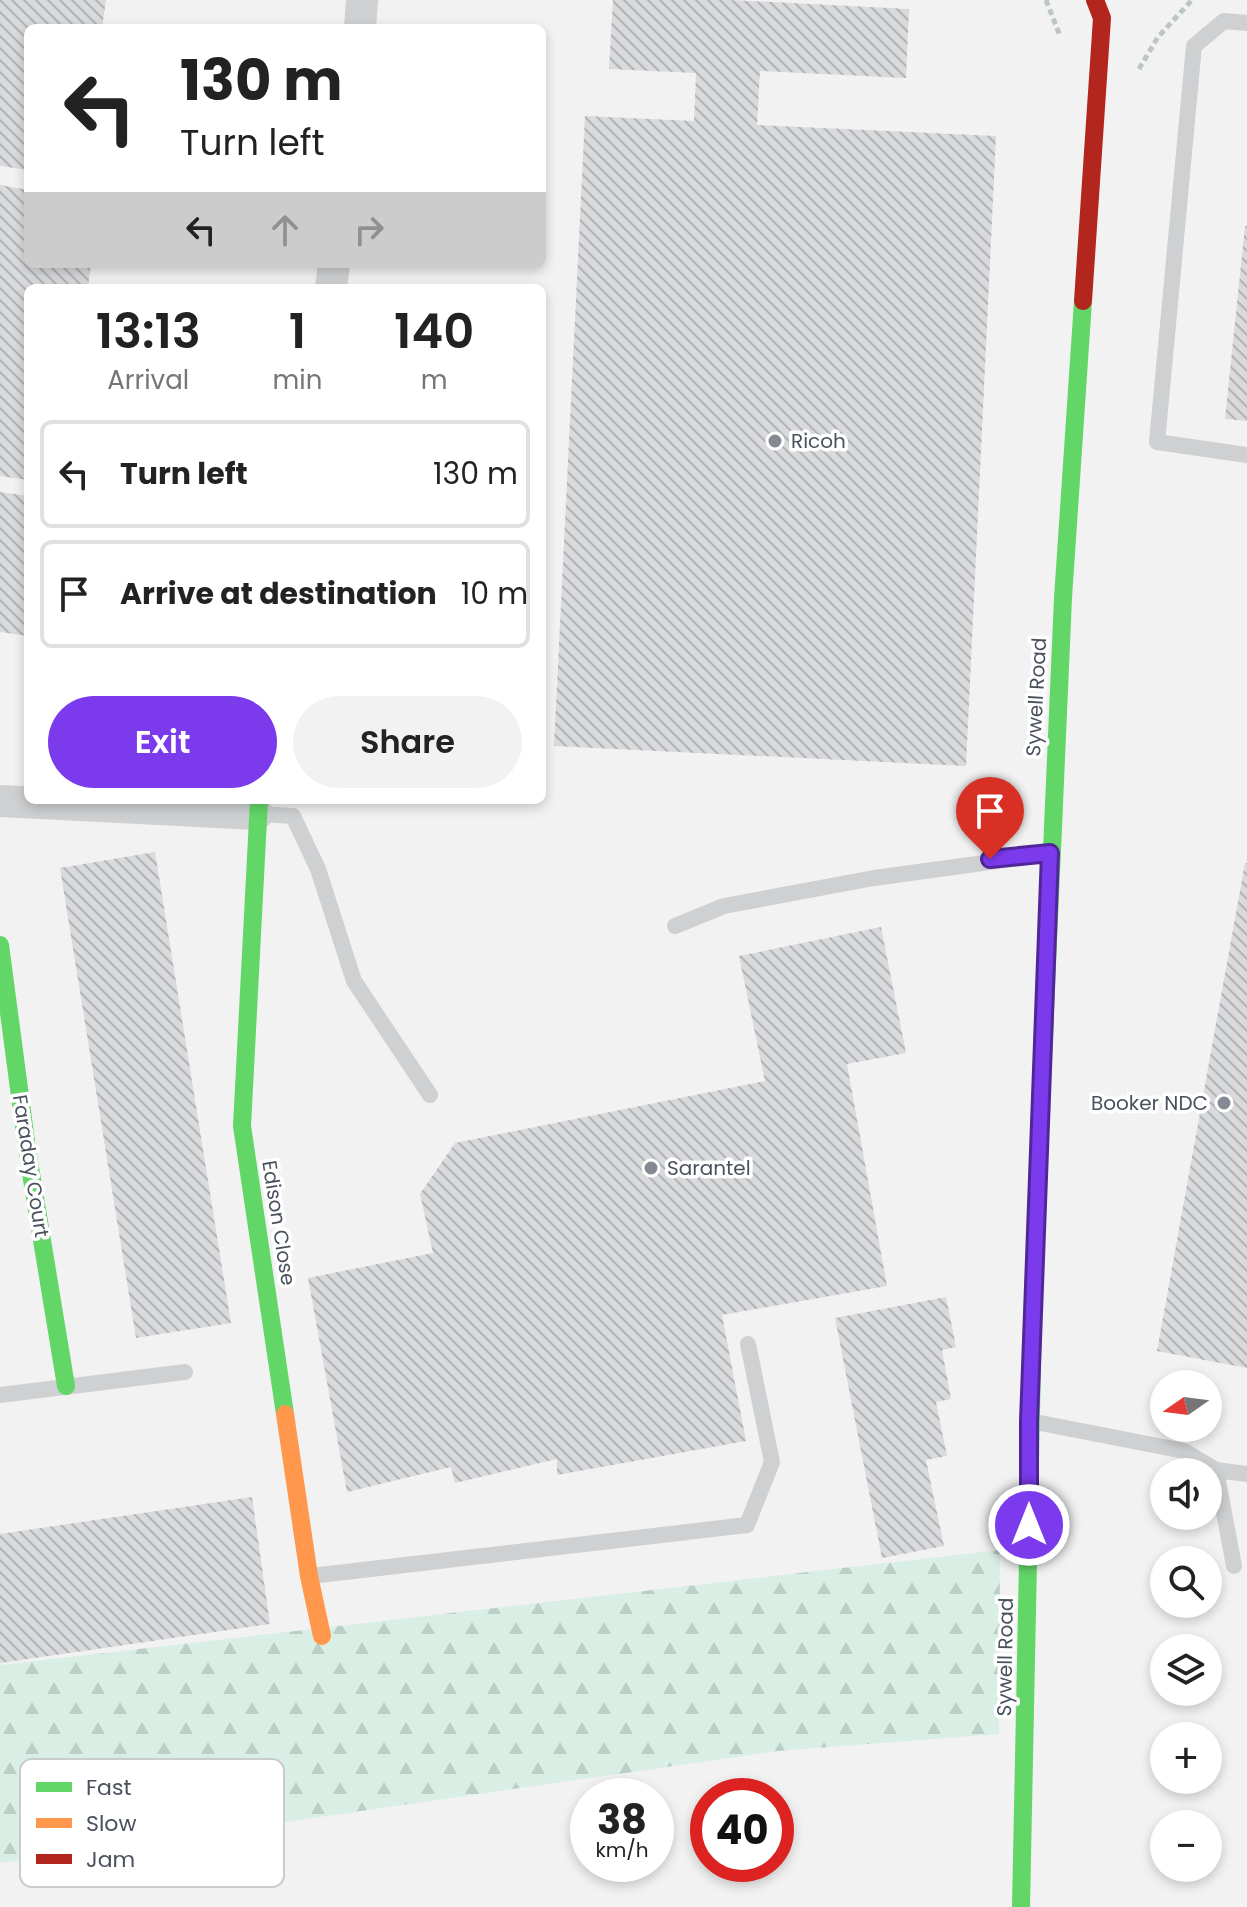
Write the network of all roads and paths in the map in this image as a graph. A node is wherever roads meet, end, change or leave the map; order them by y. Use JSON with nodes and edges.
{"nodes":[{"id":1,"x":362,"y":0,"type":"edge"},
{"id":2,"x":1112,"y":0,"type":"edge"},
{"id":3,"x":1192,"y":0,"type":"edge"},
{"id":4,"x":1099,"y":9,"type":"edge"},
{"id":5,"x":1247,"y":23,"type":"edge"},
{"id":6,"x":360,"y":24,"type":"edge"},
{"id":7,"x":1131,"y":81,"type":"dead end"},
{"id":8,"x":1247,"y":455,"type":"edge"},
{"id":9,"x":0,"y":801,"type":"edge"},
{"id":10,"x":24,"y":801,"type":"edge"},
{"id":11,"x":140,"y":804,"type":"edge"},
{"id":12,"x":258,"y":807,"type":"edge"},
{"id":13,"x":1050,"y":853,"type":"junction"},
{"id":14,"x":675,"y":926,"type":"dead end"},
{"id":15,"x":0,"y":945,"type":"edge"},
{"id":16,"x":430,"y":1095,"type":"dead end"},
{"id":17,"x":748,"y":1344,"type":"dead end"},
{"id":18,"x":185,"y":1372,"type":"dead end"},
{"id":19,"x":66,"y":1386,"type":"junction"},
{"id":20,"x":0,"y":1395,"type":"edge"},
{"id":21,"x":1029,"y":1421,"type":"junction"},
{"id":22,"x":1196,"y":1458,"type":"edge"},
{"id":23,"x":1222,"y":1471,"type":"edge"},
{"id":24,"x":1247,"y":1474,"type":"edge"},
{"id":25,"x":1222,"y":1502,"type":"edge"},
{"id":26,"x":1234,"y":1566,"type":"dead end"},
{"id":27,"x":309,"y":1576,"type":"junction"},
{"id":28,"x":322,"y":1636,"type":"dead end"},
{"id":29,"x":1021,"y":1907,"type":"edge"}],
"edges":[{"from":1,"to":6,"type":"street"},
{"from":2,"to":4,"type":"street","name":"Sywell Road"},
{"from":3,"to":7,"type":"path"},
{"from":4,"to":13,"type":"street","name":"Sywell Road"},
{"from":5,"to":8,"type":"lane"},
{"from":9,"to":10,"type":"street"},
{"from":11,"to":12,"type":"street"},
{"from":12,"to":16,"type":"lane"},
{"from":12,"to":27,"type":"street","name":"Edison Close"},
{"from":13,"to":14,"type":"lane"},
{"from":13,"to":21,"type":"street","name":"Sywell Road"},
{"from":15,"to":19,"type":"street","name":"Faraday Court"},
{"from":17,"to":27,"type":"lane"},
{"from":18,"to":19,"type":"lane"},
{"from":19,"to":20,"type":"lane"},
{"from":21,"to":22,"type":"lane"},
{"from":21,"to":29,"type":"street","name":"Sywell Road"},
{"from":23,"to":24,"type":"lane"},
{"from":25,"to":26,"type":"lane"},
{"from":27,"to":28,"type":"street","name":"Edison Close"}]}
